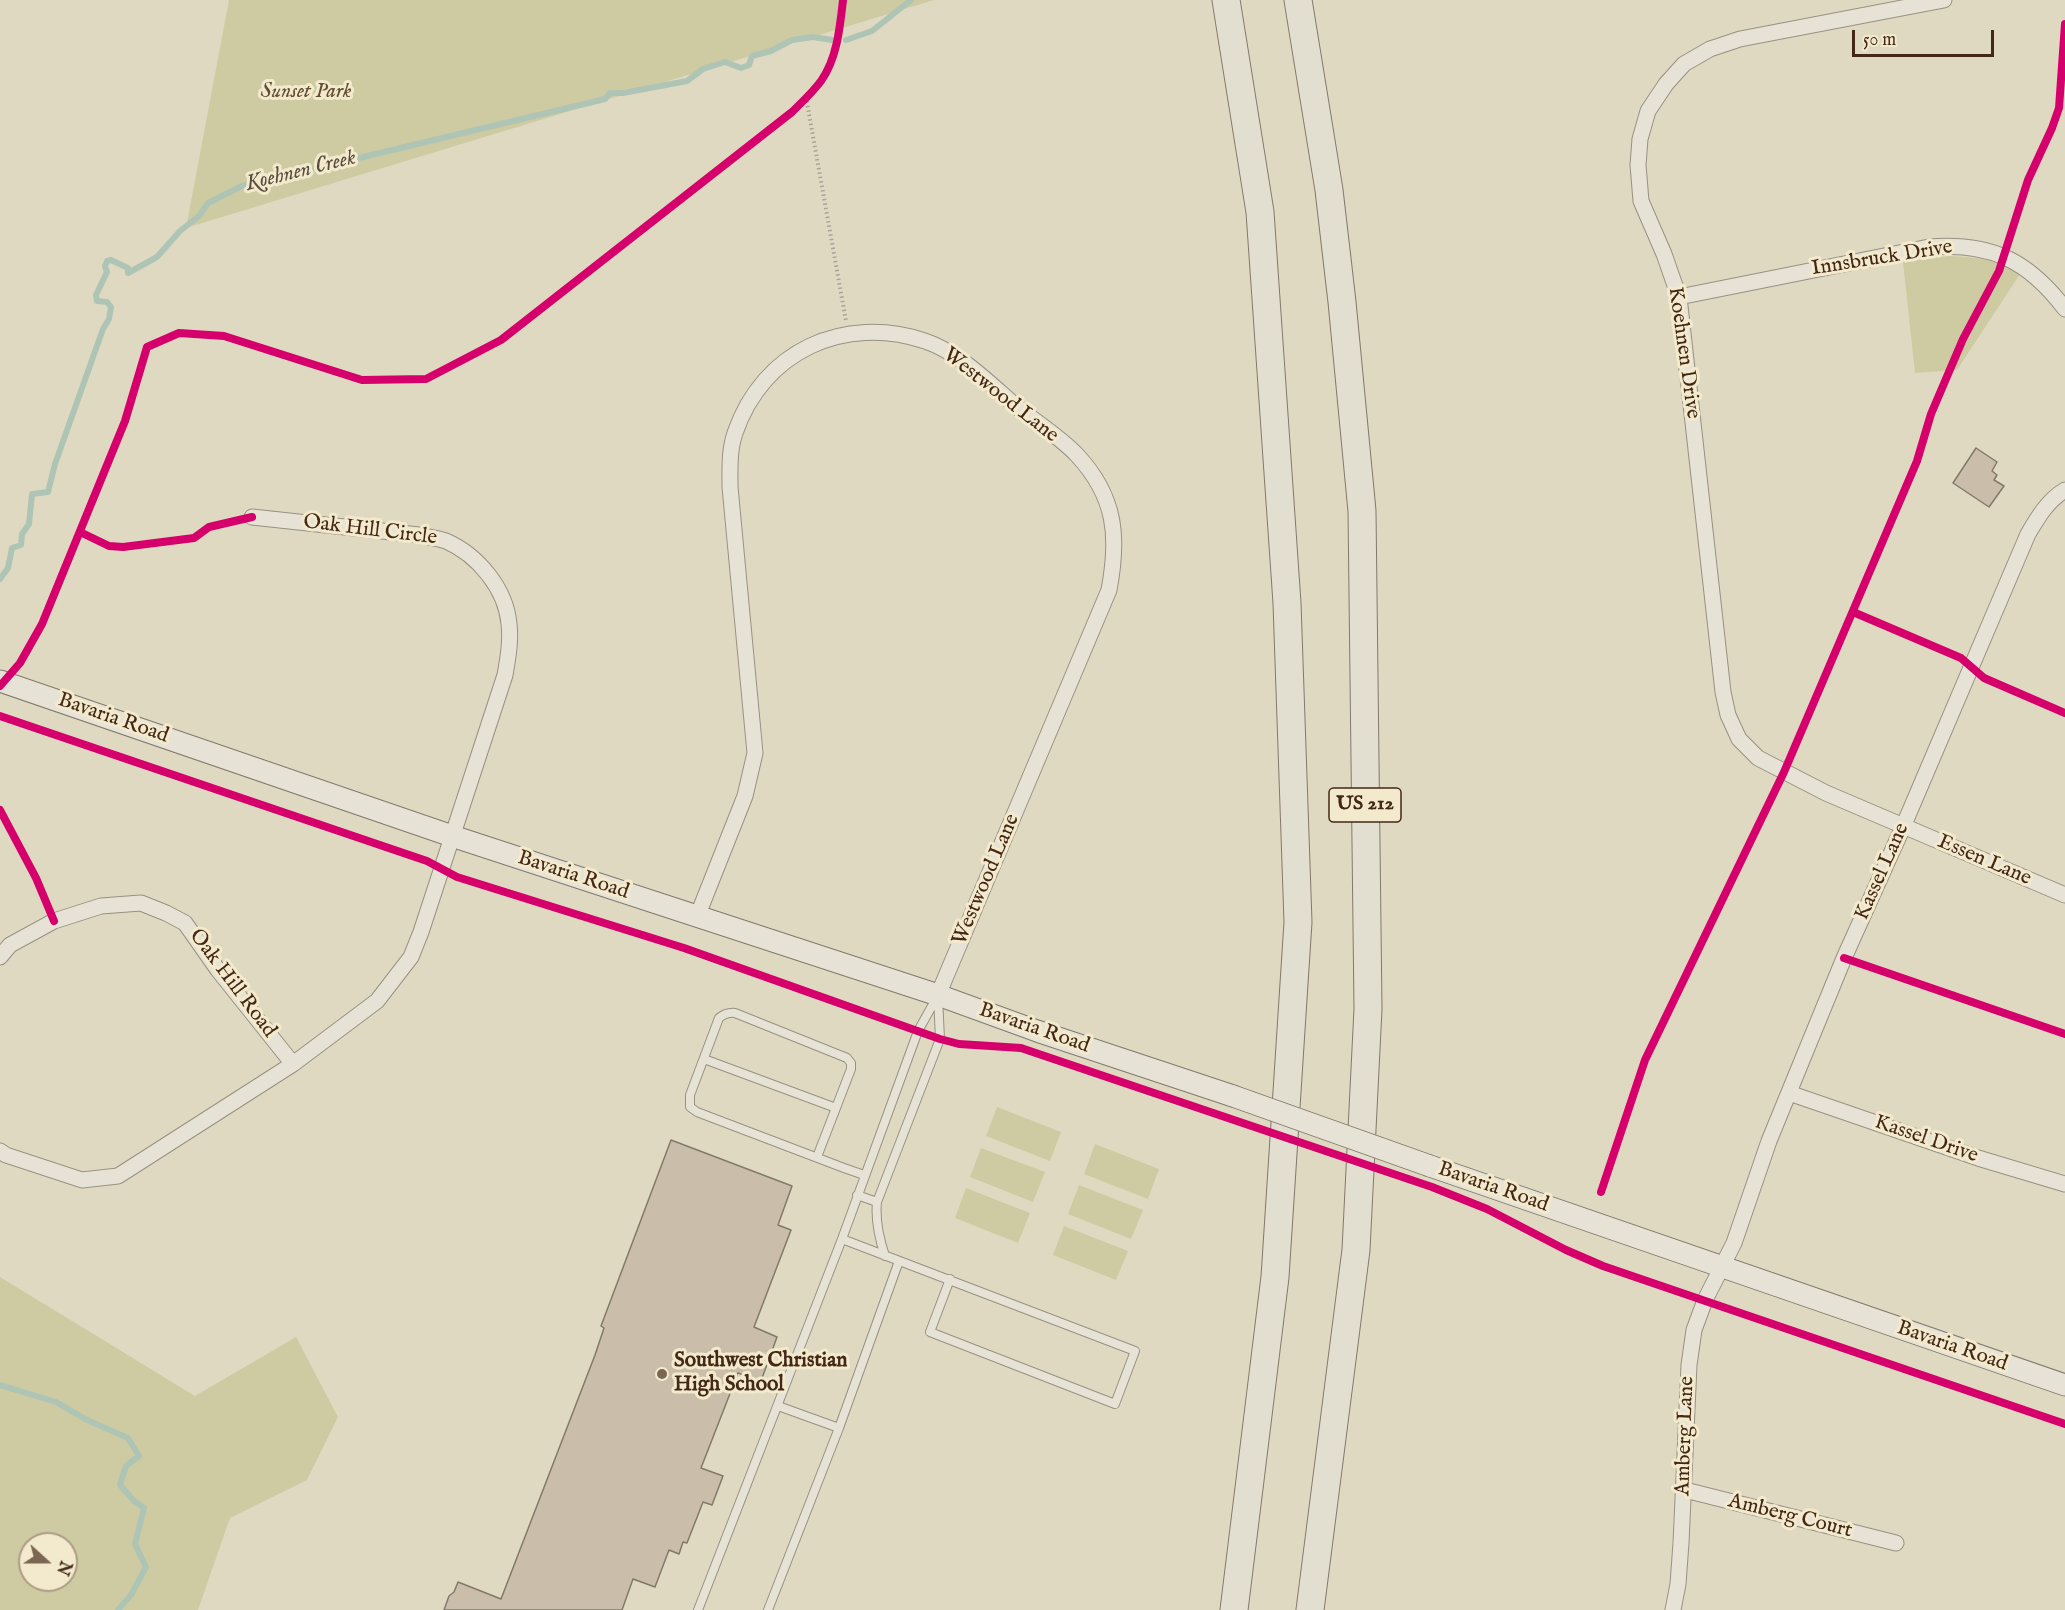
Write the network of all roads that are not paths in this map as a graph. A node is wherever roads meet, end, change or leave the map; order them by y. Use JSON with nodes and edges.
{"nodes":[{"id":1,"x":1227,"y":0,"type":"edge"},
{"id":2,"x":1299,"y":0,"type":"edge"},
{"id":3,"x":1944,"y":0,"type":"edge"},
{"id":4,"x":1678,"y":297,"type":"junction"},
{"id":5,"x":2065,"y":309,"type":"edge"},
{"id":6,"x":2065,"y":490,"type":"edge"},
{"id":7,"x":252,"y":517,"type":"dead end"},
{"id":8,"x":0,"y":681,"type":"edge"},
{"id":9,"x":1904,"y":827,"type":"junction"},
{"id":10,"x":452,"y":836,"type":"junction"},
{"id":11,"x":2065,"y":895,"type":"edge"},
{"id":12,"x":697,"y":917,"type":"junction"},
{"id":13,"x":0,"y":957,"type":"edge"},
{"id":14,"x":938,"y":995,"type":"junction"},
{"id":15,"x":704,"y":1059,"type":"junction"},
{"id":16,"x":293,"y":1064,"type":"junction"},
{"id":17,"x":1789,"y":1093,"type":"junction"},
{"id":18,"x":836,"y":1108,"type":"junction"},
{"id":19,"x":0,"y":1151,"type":"edge"},
{"id":20,"x":816,"y":1157,"type":"junction"},
{"id":21,"x":864,"y":1175,"type":"junction"},
{"id":22,"x":2065,"y":1184,"type":"edge"},
{"id":23,"x":857,"y":1195,"type":"junction"},
{"id":24,"x":878,"y":1202,"type":"junction"},
{"id":25,"x":842,"y":1239,"type":"junction"},
{"id":26,"x":885,"y":1256,"type":"junction"},
{"id":27,"x":899,"y":1262,"type":"junction"},
{"id":28,"x":1722,"y":1268,"type":"junction"},
{"id":29,"x":950,"y":1279,"type":"junction"},
{"id":30,"x":2065,"y":1385,"type":"edge"},
{"id":31,"x":778,"y":1406,"type":"junction"},
{"id":32,"x":839,"y":1428,"type":"junction"},
{"id":33,"x":1684,"y":1490,"type":"junction"},
{"id":34,"x":1896,"y":1543,"type":"dead end"},
{"id":35,"x":698,"y":1610,"type":"edge"},
{"id":36,"x":768,"y":1610,"type":"edge"},
{"id":37,"x":1234,"y":1610,"type":"edge"},
{"id":38,"x":1310,"y":1610,"type":"edge"},
{"id":39,"x":1673,"y":1610,"type":"edge"}],
"edges":[{"from":1,"to":37,"type":"highway"},
{"from":2,"to":38,"type":"highway","number":"US 212"},
{"from":3,"to":4,"type":"street","name":"Koehnen Drive"},
{"from":4,"to":5,"type":"street","name":"Innsbruck Drive"},
{"from":4,"to":9,"type":"street","name":"Koehnen Drive"},
{"from":6,"to":9,"type":"street","name":"Kassel Lane"},
{"from":7,"to":10,"type":"street","name":"Oak Hill Circle"},
{"from":8,"to":10,"type":"street","name":"Bavaria Road"},
{"from":9,"to":11,"type":"street","name":"Essen Lane"},
{"from":9,"to":17,"type":"street","name":"Kassel Lane"},
{"from":10,"to":12,"type":"street","name":"Bavaria Road"},
{"from":10,"to":16,"type":"street"},
{"from":12,"to":14,"type":"street","name":"Bavaria Road"},
{"from":12,"to":14,"type":"street","name":"Westwood Lane"},
{"from":13,"to":16,"type":"street","name":"Oak Hill Road"},
{"from":14,"to":21,"type":"lane"},
{"from":14,"to":24,"type":"lane"},
{"from":14,"to":28,"type":"street","name":"Bavaria Road","bridge":true},
{"from":15,"to":18,"type":"lane"},
{"from":15,"to":18,"type":"lane"},
{"from":15,"to":20,"type":"lane"},
{"from":16,"to":19,"type":"street"},
{"from":17,"to":22,"type":"street","name":"Kassel Drive"},
{"from":17,"to":28,"type":"street","name":"Kassel Lane"},
{"from":18,"to":20,"type":"lane"},
{"from":20,"to":21,"type":"lane"},
{"from":21,"to":23,"type":"lane"},
{"from":23,"to":24,"type":"lane"},
{"from":23,"to":25,"type":"lane"},
{"from":24,"to":26,"type":"lane"},
{"from":25,"to":26,"type":"lane"},
{"from":25,"to":31,"type":"lane"},
{"from":26,"to":27,"type":"lane"},
{"from":27,"to":29,"type":"lane"},
{"from":27,"to":32,"type":"lane"},
{"from":28,"to":30,"type":"street","name":"Bavaria Road"},
{"from":28,"to":33,"type":"street","name":"Amberg Lane"},
{"from":29,"to":29,"type":"lane"},
{"from":31,"to":32,"type":"lane"},
{"from":31,"to":35,"type":"lane"},
{"from":32,"to":36,"type":"lane"},
{"from":33,"to":34,"type":"street","name":"Amberg Court"},
{"from":33,"to":39,"type":"street","name":"Amberg Lane"}]}
